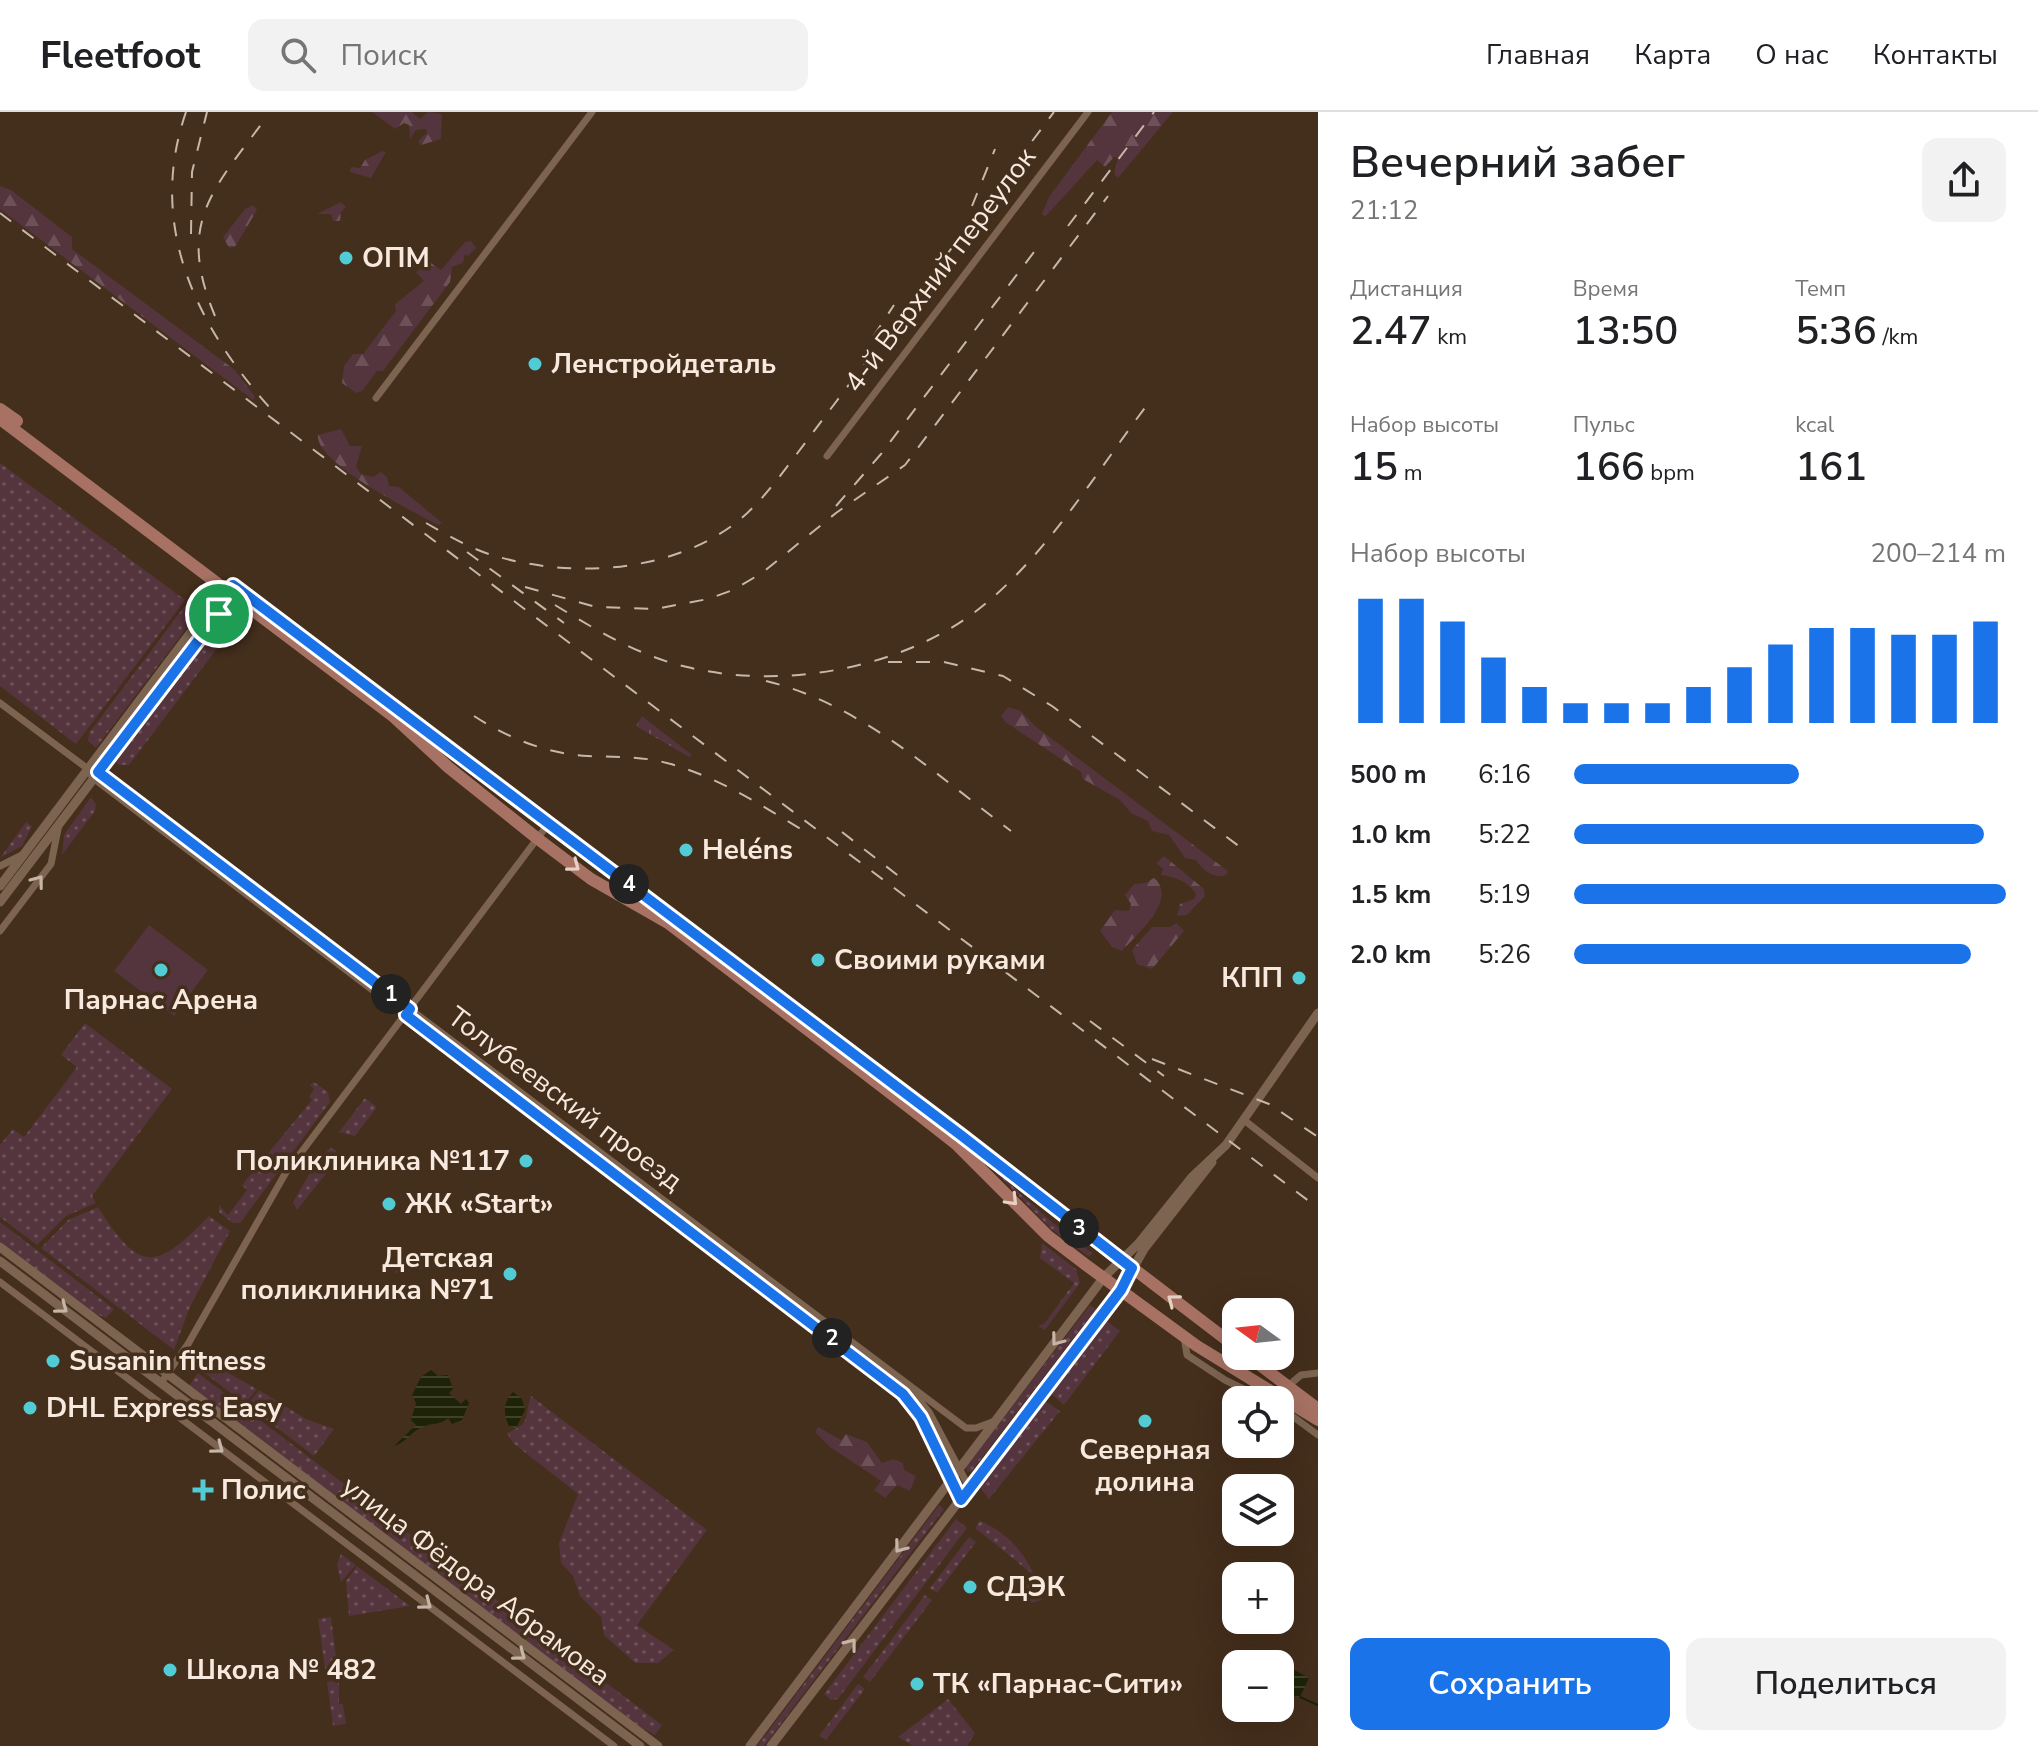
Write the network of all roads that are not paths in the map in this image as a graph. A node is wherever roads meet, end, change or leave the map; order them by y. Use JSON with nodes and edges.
{"nodes":[{"id":1,"x":592,"y":112,"type":"edge"},
{"id":2,"x":1088,"y":112,"type":"edge"},
{"id":3,"x":376,"y":398,"type":"dead end"},
{"id":4,"x":0,"y":409,"type":"edge"},
{"id":5,"x":0,"y":419,"type":"edge"},
{"id":6,"x":827,"y":456,"type":"dead end"},
{"id":7,"x":230,"y":589,"type":"junction"},
{"id":8,"x":0,"y":703,"type":"edge"},
{"id":9,"x":93,"y":773,"type":"junction"},
{"id":10,"x":59,"y":823,"type":"junction"},
{"id":11,"x":549,"y":823,"type":"junction"},
{"id":12,"x":538,"y":839,"type":"junction"},
{"id":13,"x":24,"y":854,"type":"junction"},
{"id":14,"x":0,"y":866,"type":"edge"},
{"id":15,"x":0,"y":886,"type":"edge"},
{"id":16,"x":0,"y":902,"type":"edge"},
{"id":17,"x":0,"y":931,"type":"edge"},
{"id":18,"x":408,"y":1012,"type":"junction"},
{"id":19,"x":1318,"y":1013,"type":"edge"},
{"id":20,"x":1244,"y":1120,"type":"junction"},
{"id":21,"x":1318,"y":1178,"type":"edge"},
{"id":22,"x":0,"y":1247,"type":"edge"},
{"id":23,"x":0,"y":1261,"type":"edge"},
{"id":24,"x":1127,"y":1265,"type":"junction"},
{"id":25,"x":1104,"y":1277,"type":"junction"},
{"id":26,"x":0,"y":1282,"type":"edge"},
{"id":27,"x":1121,"y":1290,"type":"junction"},
{"id":28,"x":1184,"y":1336,"type":"junction"},
{"id":29,"x":1222,"y":1336,"type":"edge"},
{"id":30,"x":1267,"y":1370,"type":"edge"},
{"id":31,"x":1318,"y":1373,"type":"edge"},
{"id":32,"x":164,"y":1379,"type":"junction"},
{"id":33,"x":900,"y":1380,"type":"junction"},
{"id":34,"x":1237,"y":1386,"type":"edge"},
{"id":35,"x":1288,"y":1386,"type":"joint"},
{"id":36,"x":1294,"y":1393,"type":"edge"},
{"id":37,"x":1302,"y":1402,"type":"junction"},
{"id":38,"x":1318,"y":1409,"type":"edge"},
{"id":39,"x":1294,"y":1417,"type":"edge"},
{"id":40,"x":997,"y":1420,"type":"junction"},
{"id":41,"x":1318,"y":1420,"type":"edge"},
{"id":42,"x":1318,"y":1435,"type":"edge"},
{"id":43,"x":958,"y":1472,"type":"junction"},
{"id":44,"x":951,"y":1481,"type":"junction"},
{"id":45,"x":970,"y":1489,"type":"junction"},
{"id":46,"x":961,"y":1500,"type":"junction"},
{"id":47,"x":614,"y":1746,"type":"edge"},
{"id":48,"x":640,"y":1746,"type":"edge"},
{"id":49,"x":658,"y":1746,"type":"edge"},
{"id":50,"x":750,"y":1746,"type":"edge"},
{"id":51,"x":771,"y":1746,"type":"edge"}],
"edges":[{"from":1,"to":3,"type":"street"},
{"from":2,"to":6,"type":"street","name":"4-й Верхний переулок"},
{"from":4,"to":7,"type":"main road"},
{"from":5,"to":7,"type":"main road"},
{"from":7,"to":9,"type":"street"},
{"from":7,"to":11,"type":"main road"},
{"from":7,"to":12,"type":"main road"},
{"from":8,"to":9,"type":"street","name":"Толубеевский проезд"},
{"from":9,"to":10,"type":"street"},
{"from":9,"to":13,"type":"street"},
{"from":9,"to":18,"type":"street","name":"Толубеевский проезд"},
{"from":10,"to":16,"type":"street"},
{"from":17,"to":10,"type":"street","one_way":true},
{"from":11,"to":12,"type":"street"},
{"from":11,"to":24,"type":"main road"},
{"from":12,"to":18,"type":"street"},
{"from":12,"to":25,"type":"main road","one_way":true},
{"from":13,"to":14,"type":"street"},
{"from":13,"to":15,"type":"street"},
{"from":18,"to":32,"type":"street"},
{"from":18,"to":33,"type":"street","name":"Толубеевский проезд"},
{"from":18,"to":44,"type":"street","name":"Толубеевский проезд"},
{"from":19,"to":20,"type":"street"},
{"from":20,"to":21,"type":"street"},
{"from":20,"to":24,"type":"street"},
{"from":22,"to":32,"type":"street","name":"улица Фёдора Абрамова"},
{"from":23,"to":32,"type":"street","name":"улица Фёдора Абрамова","one_way":true},
{"from":24,"to":25,"type":"street"},
{"from":24,"to":27,"type":"street"},
{"from":29,"to":24,"type":"main road","one_way":true},
{"from":25,"to":27,"type":"main road"},
{"from":25,"to":40,"type":"street","one_way":true},
{"from":26,"to":47,"type":"street","one_way":true},
{"from":27,"to":28,"type":"main road"},
{"from":27,"to":45,"type":"street"},
{"from":28,"to":34,"type":"street"},
{"from":28,"to":37,"type":"main road"},
{"from":30,"to":35,"type":"main road"},
{"from":31,"to":35,"type":"street"},
{"from":32,"to":48,"type":"street","name":"улица Фёдора Абрамова","one_way":true},
{"from":32,"to":49,"type":"street","name":"улица Фёдора Абрамова"},
{"from":33,"to":40,"type":"street","name":"Толубеевский проезд"},
{"from":33,"to":43,"type":"street","name":"Толубеевский проезд"},
{"from":36,"to":37,"type":"main road"},
{"from":37,"to":38,"type":"main road"},
{"from":37,"to":41,"type":"main road"},
{"from":39,"to":42,"type":"street"},
{"from":40,"to":43,"type":"street"},
{"from":43,"to":44,"type":"street"},
{"from":43,"to":45,"type":"street","name":"Толубеевский проезд"},
{"from":44,"to":46,"type":"street","name":"Толубеевский проезд"},
{"from":44,"to":50,"type":"street","one_way":true},
{"from":45,"to":46,"type":"street"},
{"from":51,"to":46,"type":"street","one_way":true}]}
